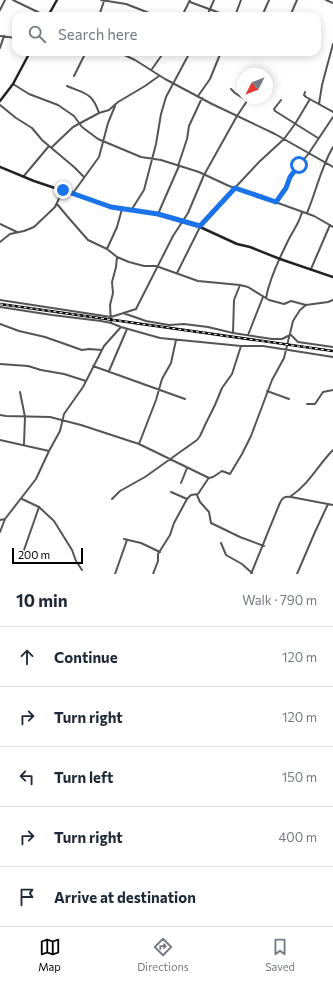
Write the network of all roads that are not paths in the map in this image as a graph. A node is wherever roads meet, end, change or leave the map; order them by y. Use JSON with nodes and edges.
{"nodes":[{"id":1,"x":5,"y":0,"type":"edge"},
{"id":2,"x":13,"y":0,"type":"edge"},
{"id":3,"x":57,"y":0,"type":"edge"},
{"id":4,"x":103,"y":0,"type":"edge"},
{"id":5,"x":190,"y":0,"type":"edge"},
{"id":6,"x":214,"y":0,"type":"edge"},
{"id":7,"x":241,"y":0,"type":"edge"},
{"id":8,"x":269,"y":0,"type":"edge"},
{"id":9,"x":297,"y":0,"type":"edge"},
{"id":10,"x":326,"y":0,"type":"edge"},
{"id":11,"x":117,"y":1,"type":"edge"},
{"id":12,"x":333,"y":3,"type":"edge"},
{"id":13,"x":0,"y":10,"type":"edge"},
{"id":14,"x":210,"y":10,"type":"junction"},
{"id":15,"x":38,"y":12,"type":"edge"},
{"id":16,"x":50,"y":12,"type":"edge"},
{"id":17,"x":101,"y":12,"type":"edge"},
{"id":18,"x":148,"y":12,"type":"edge"},
{"id":19,"x":184,"y":12,"type":"edge"},
{"id":20,"x":216,"y":12,"type":"edge"},
{"id":21,"x":236,"y":12,"type":"edge"},
{"id":22,"x":264,"y":12,"type":"edge"},
{"id":23,"x":292,"y":12,"type":"edge"},
{"id":24,"x":0,"y":36,"type":"edge"},
{"id":25,"x":4,"y":36,"type":"junction"},
{"id":26,"x":12,"y":37,"type":"edge"},
{"id":27,"x":333,"y":44,"type":"edge"},
{"id":28,"x":0,"y":48,"type":"edge"},
{"id":29,"x":28,"y":56,"type":"edge"},
{"id":30,"x":84,"y":56,"type":"edge"},
{"id":31,"x":126,"y":56,"type":"edge"},
{"id":32,"x":161,"y":56,"type":"edge"},
{"id":33,"x":188,"y":56,"type":"edge"},
{"id":34,"x":220,"y":56,"type":"edge"},
{"id":35,"x":152,"y":70,"type":"junction"},
{"id":36,"x":74,"y":76,"type":"dead end"},
{"id":37,"x":160,"y":76,"type":"junction"},
{"id":38,"x":173,"y":82,"type":"junction"},
{"id":39,"x":12,"y":84,"type":"junction"},
{"id":40,"x":67,"y":86,"type":"dead end"},
{"id":41,"x":231,"y":89,"type":"dead end"},
{"id":42,"x":305,"y":92,"type":"dead end"},
{"id":43,"x":237,"y":94,"type":"edge"},
{"id":44,"x":198,"y":96,"type":"junction"},
{"id":45,"x":202,"y":98,"type":"junction"},
{"id":46,"x":310,"y":99,"type":"junction"},
{"id":47,"x":281,"y":100,"type":"dead end"},
{"id":48,"x":0,"y":101,"type":"edge"},
{"id":49,"x":116,"y":104,"type":"junction"},
{"id":50,"x":245,"y":104,"type":"edge"},
{"id":51,"x":319,"y":104,"type":"junction"},
{"id":52,"x":0,"y":106,"type":"edge"},
{"id":53,"x":333,"y":112,"type":"edge"},
{"id":54,"x":99,"y":113,"type":"junction"},
{"id":55,"x":237,"y":116,"type":"junction"},
{"id":56,"x":333,"y":117,"type":"edge"},
{"id":57,"x":78,"y":124,"type":"junction"},
{"id":58,"x":296,"y":124,"type":"junction"},
{"id":59,"x":318,"y":138,"type":"junction"},
{"id":60,"x":284,"y":139,"type":"junction"},
{"id":61,"x":103,"y":141,"type":"junction"},
{"id":62,"x":49,"y":146,"type":"junction"},
{"id":63,"x":52,"y":147,"type":"junction"},
{"id":64,"x":333,"y":147,"type":"edge"},
{"id":65,"x":309,"y":153,"type":"junction"},
{"id":66,"x":153,"y":159,"type":"junction"},
{"id":67,"x":326,"y":163,"type":"junction"},
{"id":68,"x":178,"y":166,"type":"junction"},
{"id":69,"x":0,"y":167,"type":"edge"},
{"id":70,"x":333,"y":167,"type":"edge"},
{"id":71,"x":204,"y":175,"type":"junction"},
{"id":72,"x":24,"y":177,"type":"junction"},
{"id":73,"x":84,"y":177,"type":"junction"},
{"id":74,"x":235,"y":188,"type":"junction"},
{"id":75,"x":63,"y":190,"type":"junction"},
{"id":76,"x":73,"y":194,"type":"junction"},
{"id":77,"x":276,"y":202,"type":"junction"},
{"id":78,"x":57,"y":204,"type":"junction"},
{"id":79,"x":123,"y":208,"type":"junction"},
{"id":80,"x":132,"y":209,"type":"junction"},
{"id":81,"x":302,"y":212,"type":"junction"},
{"id":82,"x":306,"y":213,"type":"junction"},
{"id":83,"x":158,"y":214,"type":"junction"},
{"id":84,"x":183,"y":221,"type":"junction"},
{"id":85,"x":0,"y":224,"type":"edge"},
{"id":86,"x":330,"y":225,"type":"junction"},
{"id":87,"x":200,"y":226,"type":"junction"},
{"id":88,"x":333,"y":228,"type":"edge"},
{"id":89,"x":18,"y":233,"type":"junction"},
{"id":90,"x":0,"y":242,"type":"edge"},
{"id":91,"x":107,"y":249,"type":"junction"},
{"id":92,"x":117,"y":256,"type":"junction"},
{"id":93,"x":280,"y":259,"type":"junction"},
{"id":94,"x":156,"y":266,"type":"junction"},
{"id":95,"x":312,"y":269,"type":"junction"},
{"id":96,"x":177,"y":273,"type":"junction"},
{"id":97,"x":333,"y":277,"type":"edge"},
{"id":98,"x":240,"y":285,"type":"junction"},
{"id":99,"x":263,"y":297,"type":"junction"},
{"id":100,"x":266,"y":298,"type":"junction"},
{"id":101,"x":0,"y":300,"type":"edge"},
{"id":102,"x":333,"y":300,"type":"edge"},
{"id":103,"x":306,"y":305,"type":"junction"},
{"id":104,"x":0,"y":307,"type":"edge"},
{"id":105,"x":121,"y":313,"type":"junction"},
{"id":106,"x":111,"y":317,"type":"junction"},
{"id":107,"x":112,"y":323,"type":"junction"},
{"id":108,"x":0,"y":324,"type":"edge"},
{"id":109,"x":121,"y":328,"type":"junction"},
{"id":110,"x":128,"y":329,"type":"junction"},
{"id":111,"x":232,"y":333,"type":"junction"},
{"id":112,"x":248,"y":335,"type":"junction"},
{"id":113,"x":290,"y":335,"type":"junction"},
{"id":114,"x":176,"y":340,"type":"junction"},
{"id":115,"x":241,"y":346,"type":"junction"},
{"id":116,"x":333,"y":347,"type":"edge"},
{"id":117,"x":102,"y":350,"type":"junction"},
{"id":118,"x":286,"y":351,"type":"junction"},
{"id":119,"x":333,"y":357,"type":"edge"},
{"id":120,"x":0,"y":364,"type":"edge"},
{"id":121,"x":93,"y":366,"type":"junction"},
{"id":122,"x":109,"y":371,"type":"junction"},
{"id":123,"x":86,"y":381,"type":"junction"},
{"id":124,"x":159,"y":389,"type":"junction"},
{"id":125,"x":333,"y":390,"type":"edge"},
{"id":126,"x":267,"y":391,"type":"junction"},
{"id":127,"x":20,"y":392,"type":"dead end"},
{"id":128,"x":185,"y":399,"type":"dead end"},
{"id":129,"x":290,"y":399,"type":"dead end"},
{"id":130,"x":307,"y":404,"type":"dead end"},
{"id":131,"x":0,"y":415,"type":"edge"},
{"id":132,"x":25,"y":417,"type":"junction"},
{"id":133,"x":62,"y":421,"type":"junction"},
{"id":134,"x":0,"y":440,"type":"edge"},
{"id":135,"x":24,"y":444,"type":"junction"},
{"id":136,"x":139,"y":444,"type":"junction"},
{"id":137,"x":333,"y":450,"type":"edge"},
{"id":138,"x":49,"y":451,"type":"junction"},
{"id":139,"x":169,"y":460,"type":"junction"},
{"id":140,"x":187,"y":468,"type":"junction"},
{"id":141,"x":208,"y":478,"type":"junction"},
{"id":142,"x":181,"y":482,"type":"dead end"},
{"id":143,"x":172,"y":492,"type":"dead end"},
{"id":144,"x":197,"y":495,"type":"junction"},
{"id":145,"x":291,"y":497,"type":"junction"},
{"id":146,"x":22,"y":499,"type":"junction"},
{"id":147,"x":112,"y":499,"type":"dead end"},
{"id":148,"x":187,"y":499,"type":"junction"},
{"id":149,"x":328,"y":504,"type":"junction"},
{"id":150,"x":333,"y":505,"type":"edge"},
{"id":151,"x":39,"y":507,"type":"junction"},
{"id":152,"x":5,"y":519,"type":"junction"},
{"id":153,"x":0,"y":520,"type":"edge"},
{"id":154,"x":0,"y":532,"type":"edge"},
{"id":155,"x":221,"y":543,"type":"dead end"},
{"id":156,"x":264,"y":546,"type":"junction"},
{"id":157,"x":24,"y":550,"type":"dead end"},
{"id":158,"x":160,"y":552,"type":"junction"},
{"id":159,"x":82,"y":570,"type":"dead end"},
{"id":160,"x":115,"y":574,"type":"edge"},
{"id":161,"x":153,"y":574,"type":"edge"},
{"id":162,"x":252,"y":574,"type":"edge"},
{"id":163,"x":297,"y":574,"type":"edge"}],
"edges":[{"from":1,"to":13,"type":"street"},
{"from":2,"to":15,"type":"street"},
{"from":3,"to":16,"type":"street"},
{"from":4,"to":11,"type":"street"},
{"from":4,"to":17,"type":"street"},
{"from":5,"to":14,"type":"street"},
{"from":5,"to":19,"type":"street"},
{"from":6,"to":14,"type":"street"},
{"from":7,"to":21,"type":"street"},
{"from":8,"to":22,"type":"street"},
{"from":9,"to":23,"type":"street"},
{"from":10,"to":12,"type":"street"},
{"from":11,"to":18,"type":"street"},
{"from":14,"to":20,"type":"street"},
{"from":24,"to":25,"type":"street"},
{"from":25,"to":26,"type":"street"},
{"from":25,"to":28,"type":"street"},
{"from":27,"to":51,"type":"street"},
{"from":29,"to":39,"type":"street"},
{"from":30,"to":36,"type":"street"},
{"from":31,"to":35,"type":"street"},
{"from":32,"to":35,"type":"street"},
{"from":33,"to":38,"type":"street"},
{"from":34,"to":44,"type":"street"},
{"from":35,"to":37,"type":"street"},
{"from":37,"to":38,"type":"street"},
{"from":37,"to":49,"type":"street"},
{"from":38,"to":44,"type":"street"},
{"from":38,"to":66,"type":"street"},
{"from":39,"to":48,"type":"street"},
{"from":39,"to":57,"type":"street"},
{"from":40,"to":54,"type":"street"},
{"from":41,"to":43,"type":"street"},
{"from":42,"to":46,"type":"street"},
{"from":44,"to":45,"type":"street"},
{"from":45,"to":55,"type":"street"},
{"from":45,"to":68,"type":"street"},
{"from":46,"to":51,"type":"street"},
{"from":46,"to":58,"type":"street"},
{"from":47,"to":58,"type":"street"},
{"from":49,"to":54,"type":"street"},
{"from":49,"to":61,"type":"street"},
{"from":50,"to":55,"type":"street"},
{"from":51,"to":53,"type":"street"},
{"from":52,"to":62,"type":"street"},
{"from":54,"to":57,"type":"street"},
{"from":55,"to":60,"type":"street"},
{"from":55,"to":71,"type":"street"},
{"from":56,"to":59,"type":"street"},
{"from":57,"to":61,"type":"street"},
{"from":57,"to":63,"type":"street"},
{"from":58,"to":59,"type":"street"},
{"from":58,"to":60,"type":"street"},
{"from":59,"to":65,"type":"street"},
{"from":60,"to":65,"type":"street"},
{"from":60,"to":74,"type":"street"},
{"from":61,"to":66,"type":"street"},
{"from":61,"to":73,"type":"street"},
{"from":62,"to":63,"type":"street"},
{"from":62,"to":72,"type":"street"},
{"from":63,"to":73,"type":"street"},
{"from":64,"to":67,"type":"street"},
{"from":65,"to":67,"type":"street"},
{"from":65,"to":77,"type":"street"},
{"from":66,"to":68,"type":"street"},
{"from":66,"to":80,"type":"street"},
{"from":67,"to":70,"type":"street"},
{"from":67,"to":82,"type":"street"},
{"from":68,"to":71,"type":"street"},
{"from":68,"to":83,"type":"street"},
{"from":69,"to":72,"type":"street"},
{"from":71,"to":74,"type":"street"},
{"from":71,"to":84,"type":"street"},
{"from":72,"to":75,"type":"street"},
{"from":73,"to":76,"type":"street"},
{"from":74,"to":77,"type":"street"},
{"from":74,"to":87,"type":"street"},
{"from":75,"to":76,"type":"street"},
{"from":75,"to":78,"type":"street"},
{"from":76,"to":79,"type":"street"},
{"from":77,"to":81,"type":"street"},
{"from":78,"to":89,"type":"street"},
{"from":78,"to":91,"type":"street"},
{"from":79,"to":80,"type":"street"},
{"from":79,"to":91,"type":"street"},
{"from":80,"to":83,"type":"street"},
{"from":81,"to":82,"type":"street"},
{"from":81,"to":93,"type":"street"},
{"from":82,"to":86,"type":"street"},
{"from":83,"to":84,"type":"street"},
{"from":84,"to":87,"type":"street"},
{"from":84,"to":94,"type":"street"},
{"from":85,"to":89,"type":"street"},
{"from":86,"to":88,"type":"street"},
{"from":86,"to":95,"type":"street"},
{"from":87,"to":93,"type":"street"},
{"from":87,"to":96,"type":"street"},
{"from":89,"to":90,"type":"street"},
{"from":91,"to":92,"type":"street"},
{"from":92,"to":94,"type":"street"},
{"from":92,"to":106,"type":"street"},
{"from":93,"to":95,"type":"street"},
{"from":93,"to":100,"type":"street"},
{"from":94,"to":96,"type":"street"},
{"from":94,"to":105,"type":"street"},
{"from":95,"to":97,"type":"street"},
{"from":96,"to":98,"type":"street"},
{"from":98,"to":99,"type":"street"},
{"from":98,"to":111,"type":"street"},
{"from":99,"to":100,"type":"street"},
{"from":99,"to":112,"type":"street"},
{"from":100,"to":103,"type":"street"},
{"from":101,"to":106,"type":"street"},
{"from":102,"to":103,"type":"street"},
{"from":103,"to":113,"type":"street"},
{"from":104,"to":107,"type":"street"},
{"from":105,"to":106,"type":"street"},
{"from":105,"to":111,"type":"street"},
{"from":106,"to":107,"type":"street"},
{"from":107,"to":109,"type":"street"},
{"from":108,"to":117,"type":"street"},
{"from":109,"to":110,"type":"street"},
{"from":109,"to":117,"type":"street"},
{"from":110,"to":114,"type":"street"},
{"from":110,"to":122,"type":"street"},
{"from":111,"to":112,"type":"street"},
{"from":112,"to":113,"type":"street"},
{"from":113,"to":116,"type":"street"},
{"from":113,"to":118,"type":"street"},
{"from":114,"to":115,"type":"street"},
{"from":114,"to":124,"type":"street"},
{"from":115,"to":118,"type":"street"},
{"from":115,"to":139,"type":"street"},
{"from":117,"to":121,"type":"street"},
{"from":118,"to":119,"type":"street"},
{"from":118,"to":126,"type":"street"},
{"from":120,"to":123,"type":"street"},
{"from":121,"to":122,"type":"street"},
{"from":121,"to":123,"type":"street"},
{"from":122,"to":124,"type":"street"},
{"from":123,"to":133,"type":"street"},
{"from":124,"to":128,"type":"street"},
{"from":124,"to":136,"type":"street"},
{"from":125,"to":130,"type":"street"},
{"from":126,"to":129,"type":"street"},
{"from":126,"to":141,"type":"street"},
{"from":127,"to":132,"type":"street"},
{"from":131,"to":132,"type":"street"},
{"from":132,"to":133,"type":"street"},
{"from":132,"to":135,"type":"street"},
{"from":133,"to":136,"type":"street"},
{"from":133,"to":138,"type":"street"},
{"from":134,"to":135,"type":"street"},
{"from":135,"to":138,"type":"street"},
{"from":136,"to":139,"type":"street"},
{"from":137,"to":145,"type":"street"},
{"from":138,"to":146,"type":"street"},
{"from":139,"to":140,"type":"street"},
{"from":139,"to":147,"type":"street"},
{"from":140,"to":141,"type":"street"},
{"from":140,"to":142,"type":"street"},
{"from":141,"to":144,"type":"street"},
{"from":143,"to":148,"type":"street"},
{"from":144,"to":148,"type":"street"},
{"from":144,"to":156,"type":"street"},
{"from":145,"to":149,"type":"street"},
{"from":145,"to":156,"type":"street"},
{"from":146,"to":151,"type":"street"},
{"from":146,"to":152,"type":"street"},
{"from":148,"to":158,"type":"street"},
{"from":149,"to":150,"type":"street"},
{"from":149,"to":163,"type":"street"},
{"from":151,"to":157,"type":"street"},
{"from":151,"to":159,"type":"street"},
{"from":152,"to":153,"type":"street"},
{"from":152,"to":154,"type":"street"},
{"from":155,"to":162,"type":"street"},
{"from":156,"to":162,"type":"street"},
{"from":158,"to":160,"type":"street"},
{"from":158,"to":161,"type":"street"}]}
